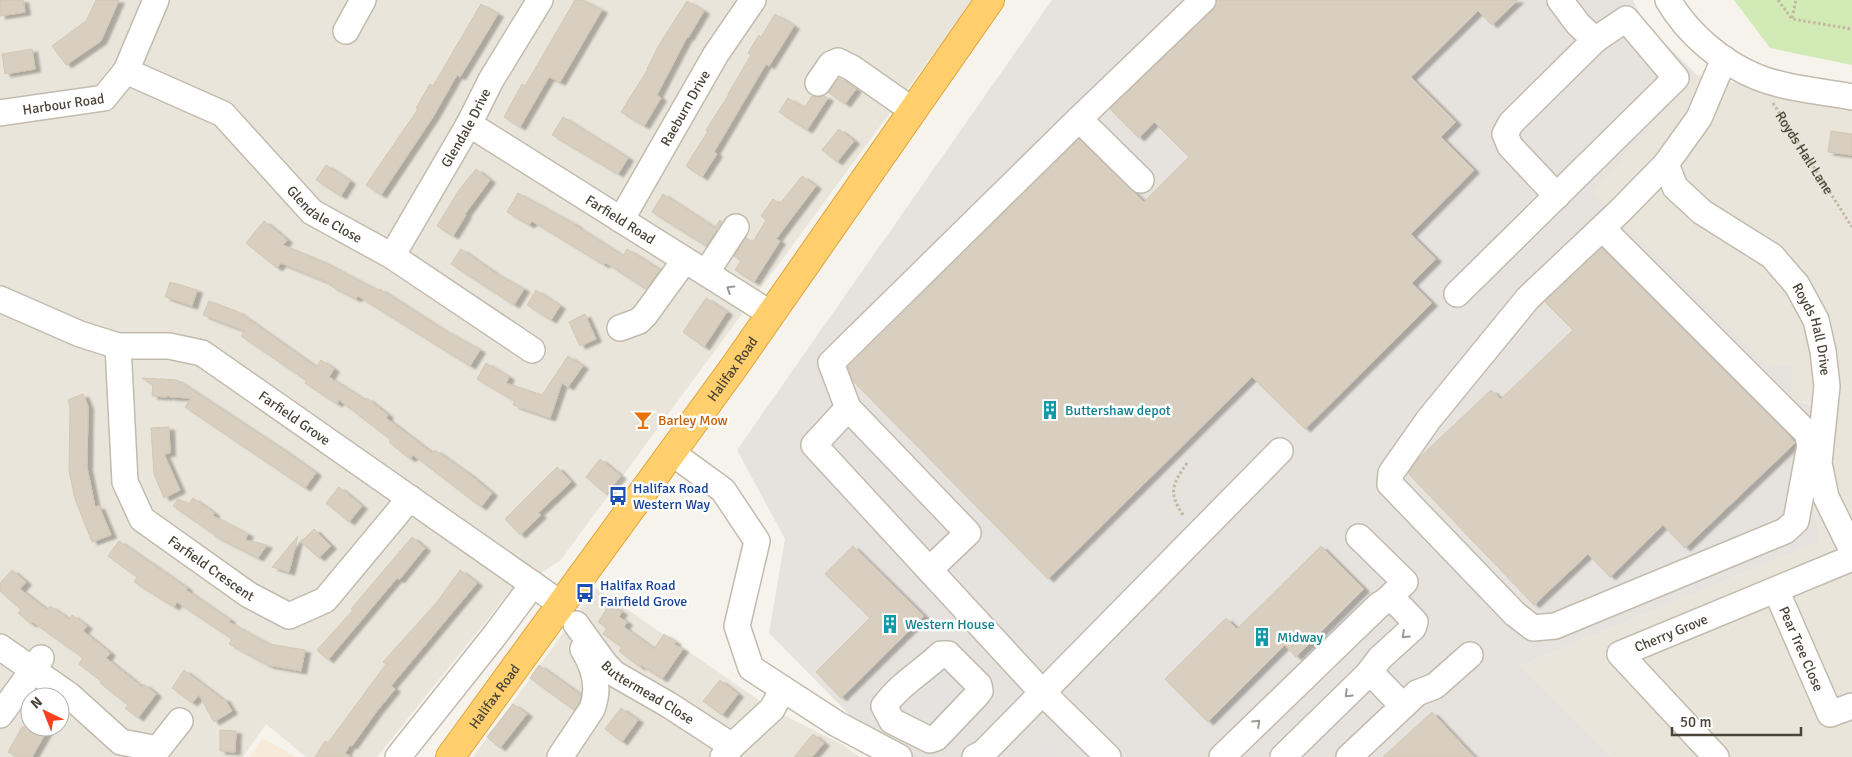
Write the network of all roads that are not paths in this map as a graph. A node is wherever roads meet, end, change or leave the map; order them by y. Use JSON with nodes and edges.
{"nodes":[{"id":1,"x":156,"y":0,"type":"edge"},
{"id":2,"x":363,"y":0,"type":"edge"},
{"id":3,"x":540,"y":0,"type":"edge"},
{"id":4,"x":753,"y":0,"type":"edge"},
{"id":5,"x":990,"y":0,"type":"edge"},
{"id":6,"x":1203,"y":0,"type":"edge"},
{"id":7,"x":1560,"y":0,"type":"edge"},
{"id":8,"x":1668,"y":0,"type":"edge"},
{"id":9,"x":346,"y":31,"type":"dead end"},
{"id":10,"x":1594,"y":40,"type":"junction"},
{"id":11,"x":1724,"y":59,"type":"junction"},
{"id":12,"x":126,"y":71,"type":"junction"},
{"id":13,"x":818,"y":83,"type":"dead end"},
{"id":14,"x":1852,"y":97,"type":"edge"},
{"id":15,"x":912,"y":110,"type":"junction"},
{"id":16,"x":0,"y":113,"type":"edge"},
{"id":17,"x":1079,"y":120,"type":"junction"},
{"id":18,"x":469,"y":124,"type":"junction"},
{"id":19,"x":1666,"y":164,"type":"junction"},
{"id":20,"x":1141,"y":180,"type":"dead end"},
{"id":21,"x":1557,"y":196,"type":"junction"},
{"id":22,"x":1611,"y":219,"type":"junction"},
{"id":23,"x":621,"y":220,"type":"junction"},
{"id":24,"x":736,"y":226,"type":"dead end"},
{"id":25,"x":392,"y":256,"type":"junction"},
{"id":26,"x":685,"y":260,"type":"junction"},
{"id":27,"x":706,"y":274,"type":"junction"},
{"id":28,"x":1457,"y":294,"type":"dead end"},
{"id":29,"x":0,"y":299,"type":"edge"},
{"id":30,"x":772,"y":314,"type":"junction"},
{"id":31,"x":620,"y":328,"type":"dead end"},
{"id":32,"x":118,"y":346,"type":"junction"},
{"id":33,"x":532,"y":350,"type":"dead end"},
{"id":34,"x":848,"y":408,"type":"junction"},
{"id":35,"x":1280,"y":451,"type":"dead end"},
{"id":36,"x":672,"y":453,"type":"junction"},
{"id":37,"x":410,"y":498,"type":"junction"},
{"id":38,"x":1359,"y":537,"type":"dead end"},
{"id":39,"x":1852,"y":550,"type":"edge"},
{"id":40,"x":1852,"y":558,"type":"edge"},
{"id":41,"x":929,"y":570,"type":"junction"},
{"id":42,"x":533,"y":584,"type":"junction"},
{"id":43,"x":1776,"y":590,"type":"junction"},
{"id":44,"x":1387,"y":600,"type":"junction"},
{"id":45,"x":563,"y":615,"type":"junction"},
{"id":46,"x":0,"y":647,"type":"edge"},
{"id":47,"x":1470,"y":655,"type":"dead end"},
{"id":48,"x":37,"y":664,"type":"junction"},
{"id":49,"x":1370,"y":672,"type":"junction"},
{"id":50,"x":784,"y":689,"type":"junction"},
{"id":51,"x":1042,"y":692,"type":"junction"},
{"id":52,"x":1403,"y":706,"type":"junction"},
{"id":53,"x":1852,"y":706,"type":"edge"},
{"id":54,"x":0,"y":715,"type":"edge"},
{"id":55,"x":180,"y":721,"type":"dead end"},
{"id":56,"x":892,"y":721,"type":"dead end"},
{"id":57,"x":871,"y":742,"type":"junction"},
{"id":58,"x":728,"y":751,"type":"edge"},
{"id":59,"x":158,"y":753,"type":"edge"},
{"id":60,"x":981,"y":756,"type":"edge"},
{"id":61,"x":398,"y":757,"type":"edge"},
{"id":62,"x":450,"y":757,"type":"edge"},
{"id":63,"x":560,"y":757,"type":"edge"},
{"id":64,"x":899,"y":757,"type":"edge"},
{"id":65,"x":1108,"y":757,"type":"edge"},
{"id":66,"x":1222,"y":757,"type":"edge"},
{"id":67,"x":1283,"y":757,"type":"edge"},
{"id":68,"x":1349,"y":757,"type":"edge"},
{"id":69,"x":1716,"y":757,"type":"edge"}],
"edges":[{"from":1,"to":12,"type":"street","name":"Harbour Road"},
{"from":2,"to":9,"type":"street"},
{"from":3,"to":18,"type":"street","name":"Glendale Drive"},
{"from":4,"to":23,"type":"street","name":"Raeburn Drive"},
{"from":5,"to":15,"type":"highway","name":"Halifax Road"},
{"from":6,"to":17,"type":"street"},
{"from":7,"to":10,"type":"street"},
{"from":8,"to":11,"type":"street"},
{"from":10,"to":21,"type":"street"},
{"from":10,"to":21,"type":"street"},
{"from":11,"to":14,"type":"street"},
{"from":11,"to":19,"type":"street"},
{"from":12,"to":16,"type":"street","name":"Harbour Road"},
{"from":12,"to":25,"type":"street","name":"Glendale Close"},
{"from":13,"to":15,"type":"street"},
{"from":15,"to":30,"type":"highway","name":"Halifax Road"},
{"from":17,"to":20,"type":"street"},
{"from":17,"to":34,"type":"street"},
{"from":18,"to":23,"type":"street","name":"Farfield Road"},
{"from":18,"to":25,"type":"street","name":"Glendale Drive"},
{"from":19,"to":22,"type":"street"},
{"from":19,"to":39,"type":"street","name":"Royds Hall Drive"},
{"from":21,"to":28,"type":"street"},
{"from":22,"to":22,"type":"street"},
{"from":23,"to":26,"type":"street","name":"Farfield Road"},
{"from":24,"to":27,"type":"street"},
{"from":25,"to":33,"type":"street","name":"Glendale Close"},
{"from":26,"to":27,"type":"street","name":"Farfield Road"},
{"from":26,"to":31,"type":"street"},
{"from":30,"to":27,"type":"street","name":"Farfield Road","one_way":true},
{"from":29,"to":32,"type":"street","name":"Farfield Grove"},
{"from":30,"to":36,"type":"highway","name":"Halifax Road"},
{"from":32,"to":37,"type":"street","name":"Farfield Grove"},
{"from":32,"to":37,"type":"street","name":"Farfield Crescent"},
{"from":34,"to":41,"type":"street"},
{"from":34,"to":41,"type":"street"},
{"from":35,"to":51,"type":"street"},
{"from":36,"to":45,"type":"highway","name":"Halifax Road"},
{"from":36,"to":50,"type":"street"},
{"from":37,"to":42,"type":"street","name":"Farfield Grove"},
{"from":38,"to":44,"type":"street"},
{"from":40,"to":43,"type":"street","name":"Cherry Grove"},
{"from":41,"to":51,"type":"street"},
{"from":42,"to":45,"type":"street","name":"Farfield Grove"},
{"from":42,"to":61,"type":"street"},
{"from":43,"to":53,"type":"street","name":"Pear Tree Close"},
{"from":43,"to":69,"type":"street","name":"Cherry Grove"},
{"from":44,"to":49,"type":"street","one_way":true},
{"from":66,"to":44,"type":"street","one_way":true},
{"from":45,"to":58,"type":"street","name":"Buttermead Close"},
{"from":45,"to":62,"type":"highway","name":"Halifax Road"},
{"from":45,"to":63,"type":"street","name":"Farfield Grove"},
{"from":46,"to":48,"type":"street"},
{"from":47,"to":52,"type":"street"},
{"from":48,"to":54,"type":"street"},
{"from":48,"to":59,"type":"street"},
{"from":49,"to":52,"type":"street"},
{"from":49,"to":67,"type":"street","one_way":true},
{"from":50,"to":57,"type":"street"},
{"from":50,"to":58,"type":"street"},
{"from":51,"to":60,"type":"street"},
{"from":51,"to":65,"type":"street"},
{"from":52,"to":68,"type":"street"},
{"from":55,"to":59,"type":"street"},
{"from":56,"to":57,"type":"street"},
{"from":57,"to":64,"type":"street"}]}
